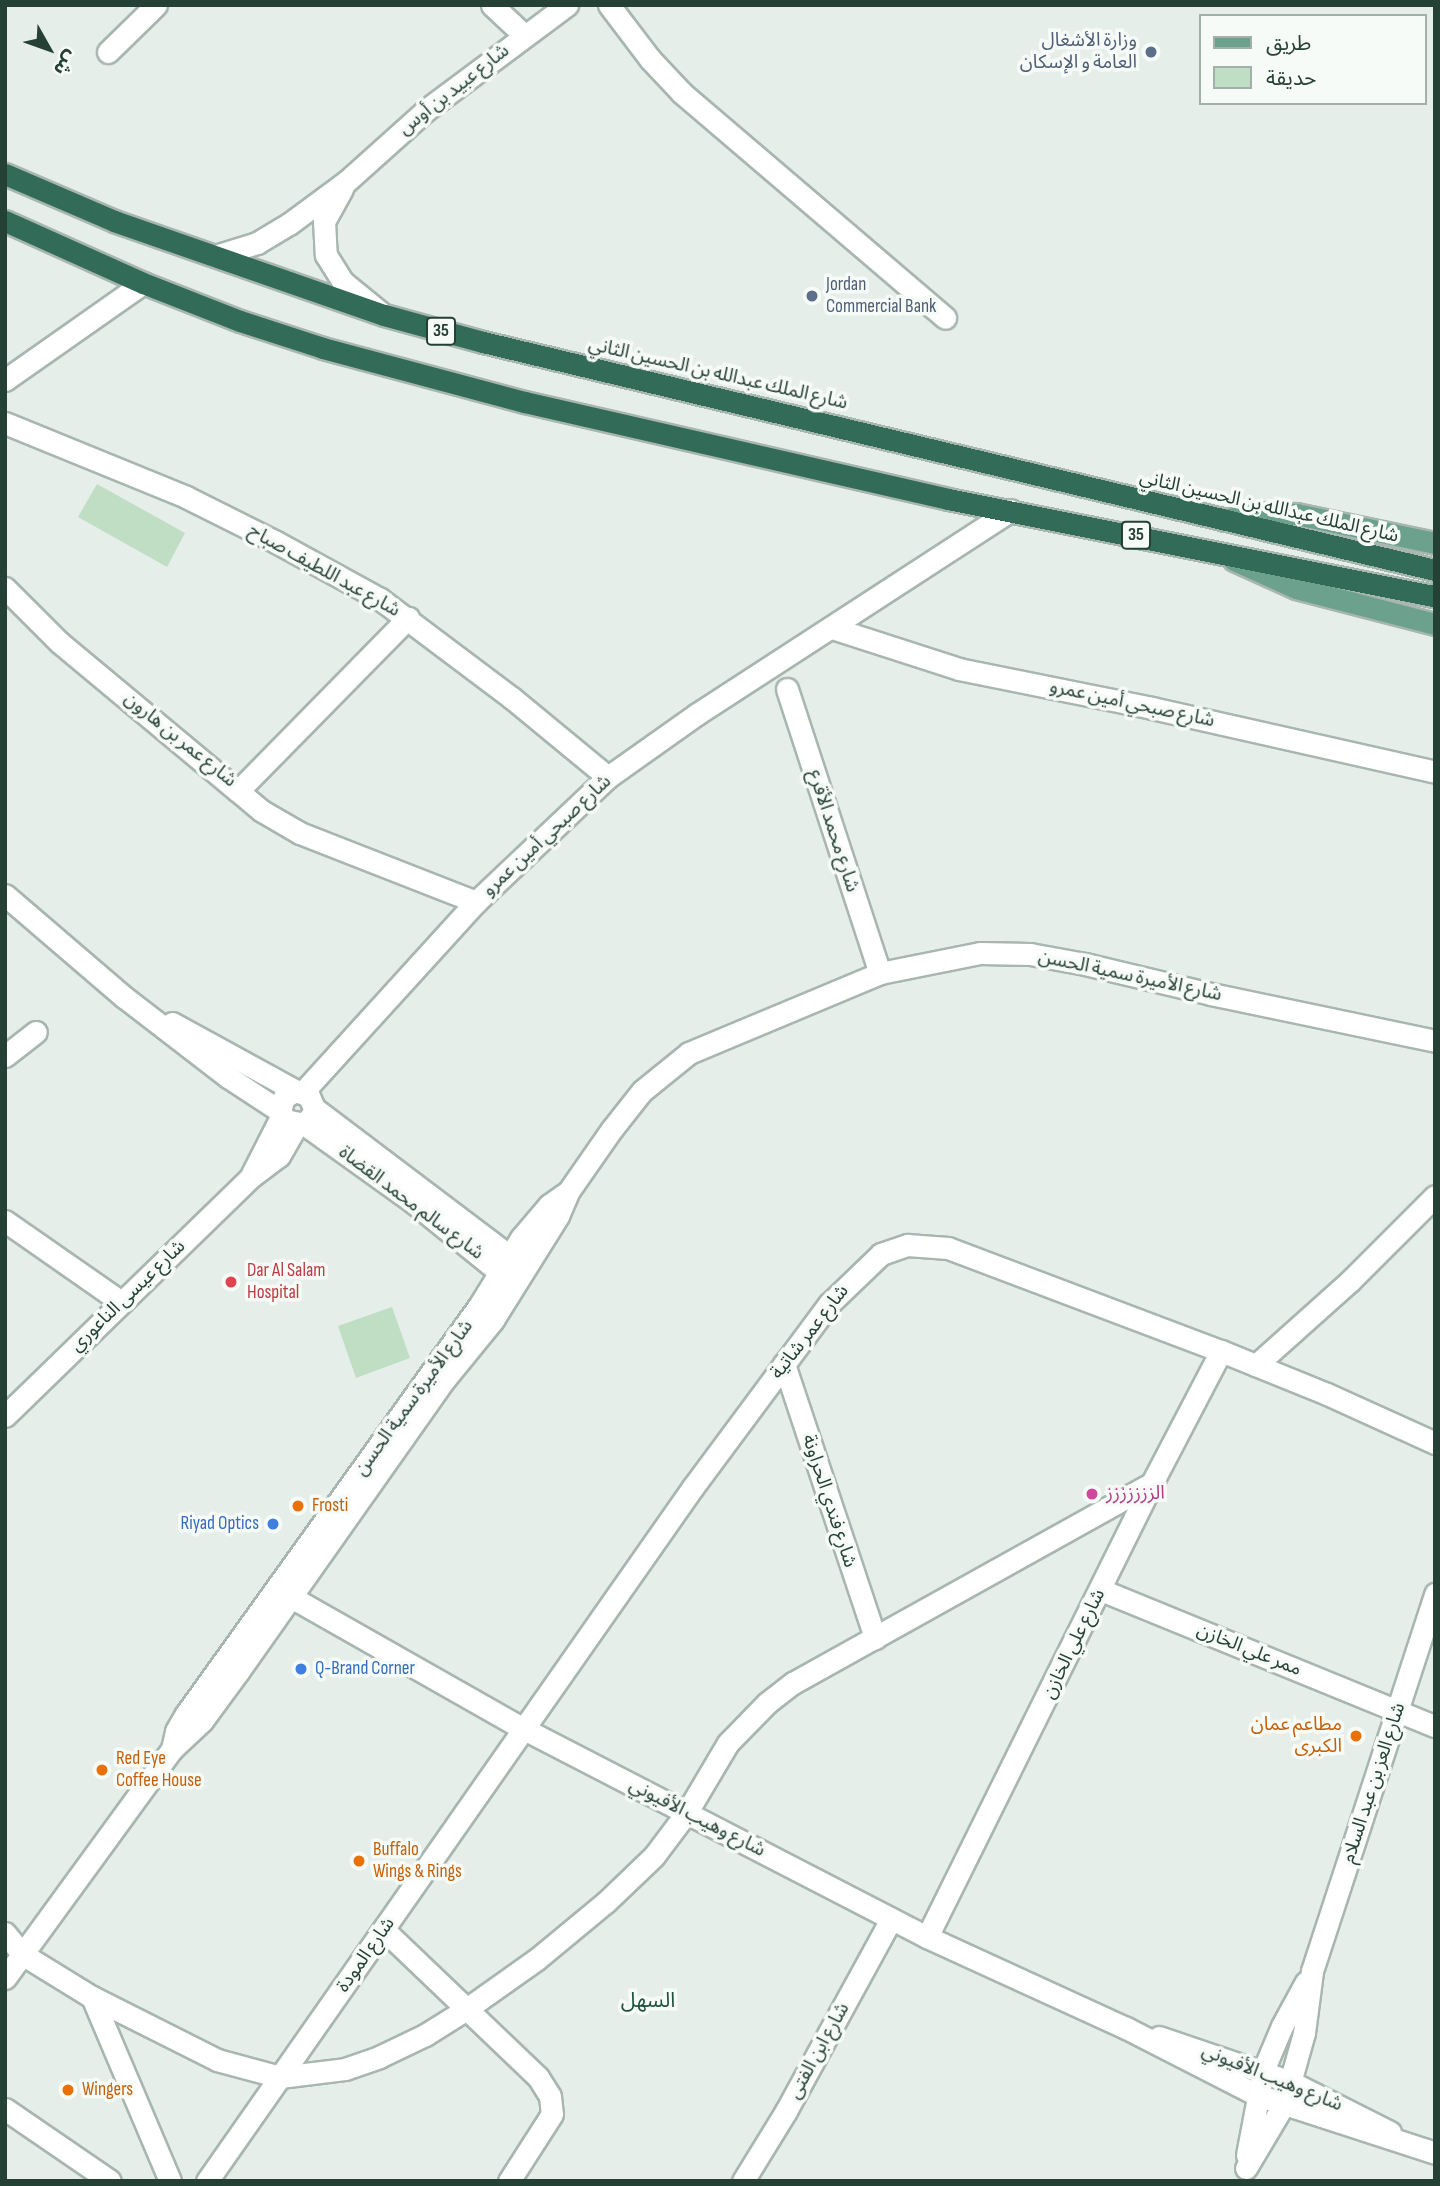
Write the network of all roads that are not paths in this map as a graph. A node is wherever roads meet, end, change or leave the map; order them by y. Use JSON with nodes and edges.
{"nodes":[{"id":1,"x":156,"y":5,"type":"edge"},
{"id":2,"x":492,"y":5,"type":"edge"},
{"id":3,"x":567,"y":5,"type":"edge"},
{"id":4,"x":609,"y":5,"type":"edge"},
{"id":5,"x":524,"y":35,"type":"junction"},
{"id":6,"x":108,"y":52,"type":"dead end"},
{"id":7,"x":5,"y":174,"type":"edge"},
{"id":8,"x":347,"y":181,"type":"junction"},
{"id":9,"x":5,"y":221,"type":"edge"},
{"id":10,"x":215,"y":256,"type":"junction"},
{"id":11,"x":143,"y":283,"type":"junction"},
{"id":12,"x":384,"y":315,"type":"junction"},
{"id":13,"x":945,"y":318,"type":"dead end"},
{"id":14,"x":5,"y":380,"type":"edge"},
{"id":15,"x":5,"y":424,"type":"edge"},
{"id":16,"x":1011,"y":510,"type":"junction"},
{"id":17,"x":1225,"y":520,"type":"junction"},
{"id":18,"x":1435,"y":543,"type":"edge"},
{"id":19,"x":1213,"y":551,"type":"junction"},
{"id":20,"x":1435,"y":570,"type":"edge"},
{"id":21,"x":5,"y":588,"type":"edge"},
{"id":22,"x":1435,"y":596,"type":"edge"},
{"id":23,"x":408,"y":618,"type":"junction"},
{"id":24,"x":1435,"y":624,"type":"edge"},
{"id":25,"x":832,"y":628,"type":"junction"},
{"id":26,"x":787,"y":689,"type":"dead end"},
{"id":27,"x":1435,"y":772,"type":"edge"},
{"id":28,"x":608,"y":777,"type":"junction"},
{"id":29,"x":238,"y":791,"type":"junction"},
{"id":30,"x":5,"y":895,"type":"edge"},
{"id":31,"x":476,"y":902,"type":"junction"},
{"id":32,"x":880,"y":972,"type":"junction"},
{"id":33,"x":36,"y":1032,"type":"dead end"},
{"id":34,"x":1435,"y":1041,"type":"edge"},
{"id":35,"x":5,"y":1056,"type":"edge"},
{"id":36,"x":297,"y":1109,"type":"junction"},
{"id":37,"x":568,"y":1192,"type":"junction"},
{"id":38,"x":1435,"y":1196,"type":"edge"},
{"id":39,"x":5,"y":1221,"type":"edge"},
{"id":40,"x":504,"y":1263,"type":"junction"},
{"id":41,"x":521,"y":1277,"type":"junction"},
{"id":42,"x":121,"y":1302,"type":"junction"},
{"id":43,"x":1221,"y":1351,"type":"junction"},
{"id":44,"x":784,"y":1364,"type":"junction"},
{"id":45,"x":1256,"y":1365,"type":"junction"},
{"id":46,"x":5,"y":1416,"type":"edge"},
{"id":47,"x":1435,"y":1443,"type":"edge"},
{"id":48,"x":1152,"y":1483,"type":"junction"},
{"id":49,"x":1101,"y":1590,"type":"junction"},
{"id":50,"x":285,"y":1593,"type":"junction"},
{"id":51,"x":1435,"y":1594,"type":"edge"},
{"id":52,"x":875,"y":1638,"type":"junction"},
{"id":53,"x":1398,"y":1711,"type":"junction"},
{"id":54,"x":1435,"y":1726,"type":"edge"},
{"id":55,"x":522,"y":1728,"type":"junction"},
{"id":56,"x":687,"y":1812,"type":"junction"},
{"id":57,"x":891,"y":1919,"type":"junction"},
{"id":58,"x":384,"y":1930,"type":"junction"},
{"id":59,"x":5,"y":1933,"type":"edge"},
{"id":60,"x":927,"y":1937,"type":"junction"},
{"id":61,"x":23,"y":1954,"type":"junction"},
{"id":62,"x":1312,"y":1971,"type":"junction"},
{"id":63,"x":5,"y":1978,"type":"edge"},
{"id":64,"x":92,"y":1997,"type":"junction"},
{"id":65,"x":465,"y":2010,"type":"junction"},
{"id":66,"x":1126,"y":2028,"type":"junction"},
{"id":67,"x":1263,"y":2071,"type":"junction"},
{"id":68,"x":280,"y":2077,"type":"junction"},
{"id":69,"x":1291,"y":2082,"type":"junction"},
{"id":70,"x":1256,"y":2095,"type":"junction"},
{"id":71,"x":1284,"y":2104,"type":"junction"},
{"id":72,"x":5,"y":2109,"type":"edge"},
{"id":73,"x":1411,"y":2144,"type":"junction"},
{"id":74,"x":1435,"y":2153,"type":"edge"},
{"id":75,"x":1243,"y":2174,"type":"edge"},
{"id":76,"x":751,"y":2178,"type":"edge"},
{"id":77,"x":110,"y":2181,"type":"edge"},
{"id":78,"x":170,"y":2181,"type":"edge"},
{"id":79,"x":207,"y":2181,"type":"edge"},
{"id":80,"x":509,"y":2181,"type":"edge"}],
"edges":[{"from":1,"to":6,"type":"street"},
{"from":2,"to":5,"type":"street"},
{"from":3,"to":5,"type":"street","name":"شارع عبيد بن أوس"},
{"from":4,"to":13,"type":"street"},
{"from":5,"to":8,"type":"street","name":"شارع عبيد بن أوس"},
{"from":7,"to":10,"type":"highway","name":"شارع الملك عبدالله بن الحسين الثاني","number":"35"},
{"from":8,"to":10,"type":"street","name":"شارع عبيد بن أوس"},
{"from":8,"to":12,"type":"street","name":"شارع عبيد بن أوس"},
{"from":9,"to":11,"type":"highway","number":"35"},
{"from":10,"to":12,"type":"highway","name":"شارع الملك عبدالله بن الحسين الثاني","number":"35"},
{"from":11,"to":14,"type":"street"},
{"from":11,"to":16,"type":"highway","number":"35"},
{"from":12,"to":17,"type":"highway","name":"شارع الملك عبدالله بن الحسين الثاني","number":"35"},
{"from":15,"to":23,"type":"street","name":"شارع عبد اللطيف صباح"},
{"from":16,"to":19,"type":"highway","number":"35"},
{"from":16,"to":25,"type":"street","name":"شارع صبحي أمين عمرو"},
{"from":17,"to":18,"type":"main road"},
{"from":17,"to":20,"type":"highway","name":"شارع الملك عبدالله بن الحسين الثاني","number":"35"},
{"from":19,"to":22,"type":"highway","number":"35"},
{"from":19,"to":24,"type":"main road"},
{"from":21,"to":29,"type":"street","name":"شارع عمر بن هارون"},
{"from":23,"to":28,"type":"street","name":"شارع عبد اللطيف صباح"},
{"from":23,"to":29,"type":"street","name":"شارع عمر بن هارون"},
{"from":25,"to":27,"type":"street","name":"شارع صبحي أمين عمرو"},
{"from":25,"to":28,"type":"street","name":"شارع صبحي أمين عمرو"},
{"from":26,"to":32,"type":"street","name":"شارع محمد الأقرع"},
{"from":28,"to":31,"type":"street","name":"شارع صبحي أمين عمرو"},
{"from":29,"to":31,"type":"street"},
{"from":30,"to":36,"type":"street","name":"شارع سالم محمد القضاة"},
{"from":31,"to":36,"type":"street","name":"شارع صبحي أمين عمرو"},
{"from":32,"to":34,"type":"street","name":"شارع الأميرة سمية الحسن"},
{"from":32,"to":37,"type":"street","name":"شارع الأميرة سمية الحسن"},
{"from":33,"to":35,"type":"street"},
{"from":36,"to":40,"type":"street","name":"شارع سالم محمد القضاة"},
{"from":36,"to":42,"type":"street","name":"شارع عيسى الناعوري"},
{"from":37,"to":40,"type":"street","name":"شارع الأميرة سمية الحسن"},
{"from":37,"to":41,"type":"street","name":"شارع الأميرة سمية الحسن"},
{"from":38,"to":45,"type":"street"},
{"from":39,"to":42,"type":"street"},
{"from":40,"to":41,"type":"street","name":"شارع سالم محمد القضاة"},
{"from":40,"to":50,"type":"street","name":"شارع الأميرة سمية الحسن"},
{"from":41,"to":50,"type":"street","name":"شارع الأميرة سمية الحسن"},
{"from":42,"to":46,"type":"street","name":"شارع عيسى الناعوري"},
{"from":43,"to":44,"type":"street","name":"شارع عمر شاتية"},
{"from":43,"to":45,"type":"street","name":"شارع عمر شاتية"},
{"from":43,"to":48,"type":"street","name":"شارع علي الخازن"},
{"from":44,"to":52,"type":"street","name":"شارع فندي الحراونة"},
{"from":44,"to":55,"type":"street","name":"شارع عمر شاتية"},
{"from":45,"to":47,"type":"street","name":"شارع عمر شاتية"},
{"from":48,"to":49,"type":"street","name":"شارع علي الخازن"},
{"from":48,"to":52,"type":"street"},
{"from":49,"to":53,"type":"street","name":"ممر علي الخازن"},
{"from":49,"to":60,"type":"street","name":"شارع علي الخازن"},
{"from":50,"to":55,"type":"street","name":"شارع وهيب الأفيوني"},
{"from":50,"to":61,"type":"street","name":"شارع الأميرة سمية الحسن"},
{"from":51,"to":53,"type":"street","name":"شارع العز بن عبد السلام"},
{"from":52,"to":56,"type":"street"},
{"from":53,"to":54,"type":"street","name":"ممر علي الخازن"},
{"from":53,"to":62,"type":"street","name":"شارع العز بن عبد السلام"},
{"from":55,"to":56,"type":"street","name":"شارع وهيب الأفيوني"},
{"from":55,"to":58,"type":"street","name":"شارع المودة"},
{"from":56,"to":57,"type":"street","name":"شارع وهيب الأفيوني"},
{"from":56,"to":65,"type":"street"},
{"from":57,"to":60,"type":"street","name":"شارع وهيب الأفيوني"},
{"from":57,"to":76,"type":"street","name":"شارع ابن الفتى"},
{"from":58,"to":65,"type":"street"},
{"from":58,"to":68,"type":"street","name":"شارع المودة"},
{"from":59,"to":61,"type":"street"},
{"from":60,"to":66,"type":"street","name":"شارع وهيب الأفيوني"},
{"from":61,"to":63,"type":"street","name":"شارع الأميرة سمية الحسن"},
{"from":61,"to":64,"type":"street"},
{"from":62,"to":67,"type":"street","name":"شارع العز بن عبد السلام"},
{"from":62,"to":69,"type":"street","name":"شارع العز بن عبد السلام"},
{"from":64,"to":68,"type":"street"},
{"from":64,"to":78,"type":"street"},
{"from":65,"to":68,"type":"street"},
{"from":65,"to":80,"type":"street"},
{"from":66,"to":67,"type":"street","name":"شارع وهيب الأفيوني"},
{"from":66,"to":70,"type":"street","name":"شارع وهيب الأفيوني"},
{"from":67,"to":69,"type":"street","name":"شارع وهيب الأفيوني"},
{"from":67,"to":70,"type":"street","name":"شارع العز بن عبد السلام"},
{"from":68,"to":79,"type":"street","name":"شارع المودة"},
{"from":69,"to":71,"type":"street","name":"شارع العز بن عبد السلام"},
{"from":69,"to":73,"type":"street","name":"شارع وهيب الأفيوني"},
{"from":70,"to":71,"type":"street","name":"شارع وهيب الأفيوني"},
{"from":70,"to":75,"type":"street","name":"شارع العز بن عبد السلام"},
{"from":71,"to":73,"type":"street","name":"شارع وهيب الأفيوني"},
{"from":71,"to":75,"type":"street","name":"شارع العز بن عبد السلام"},
{"from":72,"to":77,"type":"street"},
{"from":73,"to":74,"type":"street","name":"شارع وهيب الأفيوني"}]}
